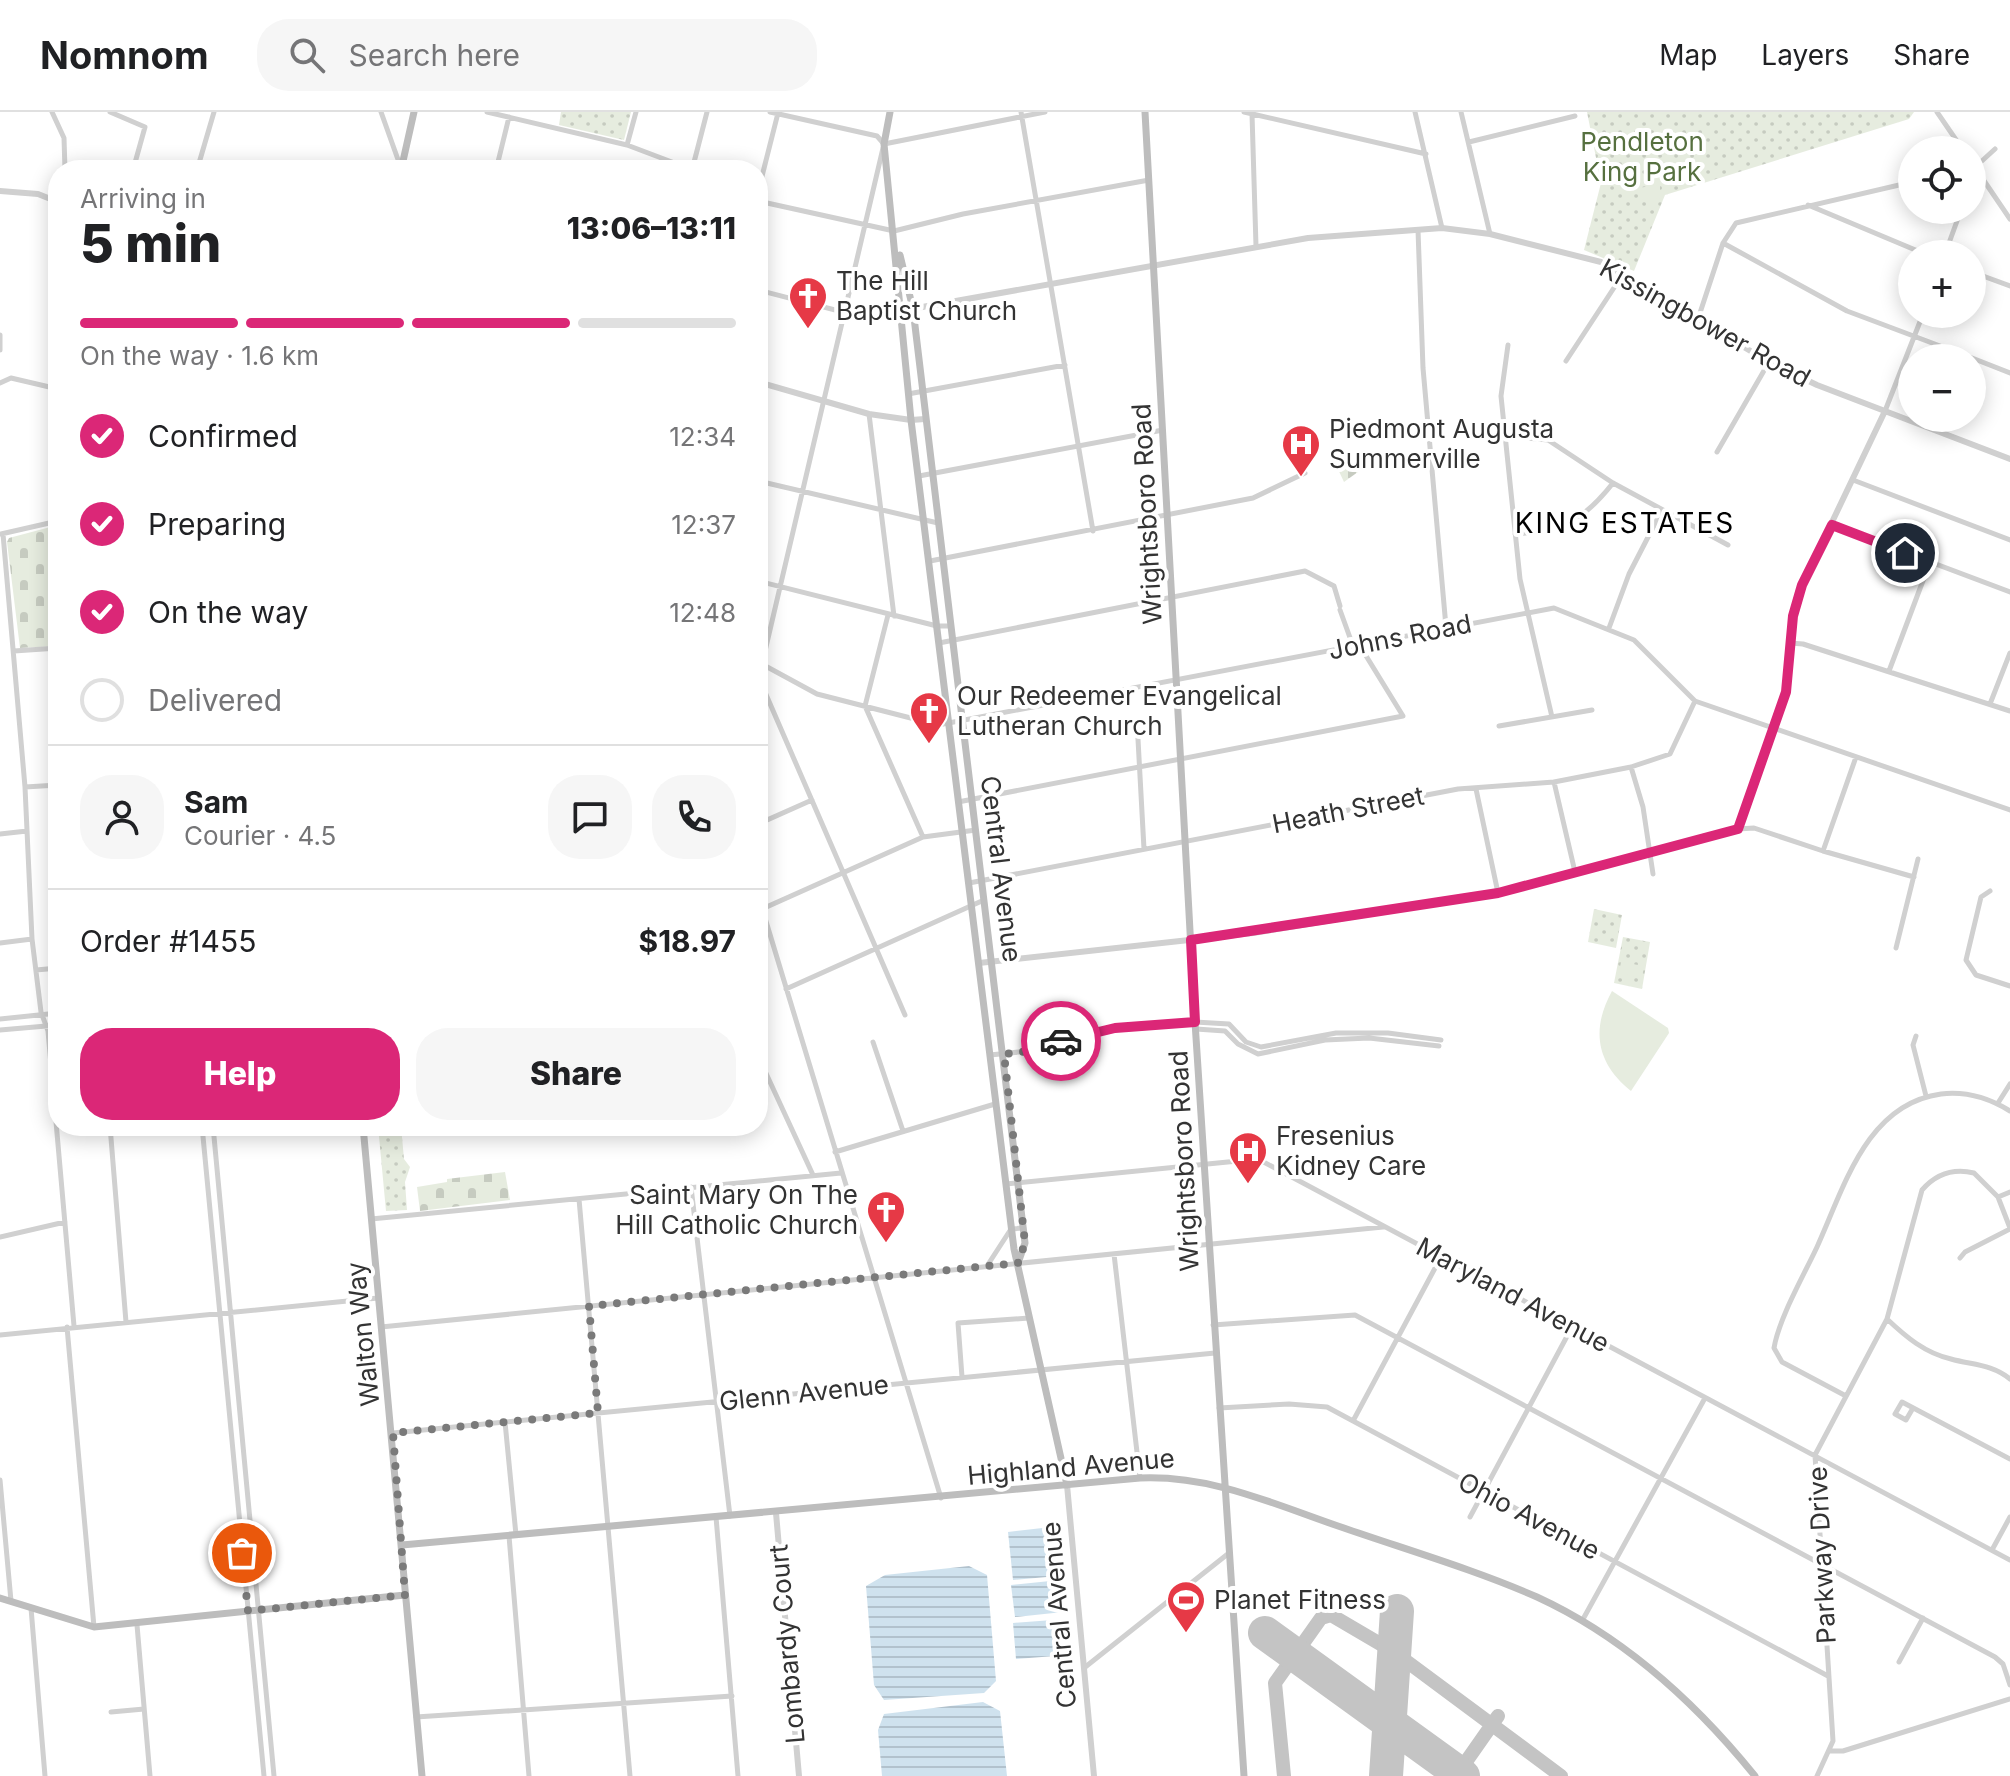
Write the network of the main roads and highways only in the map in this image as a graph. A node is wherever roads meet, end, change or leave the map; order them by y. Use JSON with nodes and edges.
{"nodes":[{"id":1,"x":414,"y":112,"type":"edge"},
{"id":2,"x":890,"y":112,"type":"edge"},
{"id":3,"x":1145,"y":112,"type":"edge"},
{"id":4,"x":403,"y":160,"type":"edge"},
{"id":5,"x":894,"y":231,"type":"junction"},
{"id":6,"x":364,"y":1136,"type":"edge"},
{"id":7,"x":1018,"y":1263,"type":"junction"},
{"id":8,"x":1067,"y":1485,"type":"junction"},
{"id":9,"x":1224,"y":1487,"type":"junction"},
{"id":10,"x":402,"y":1545,"type":"junction"},
{"id":11,"x":405,"y":1595,"type":"junction"},
{"id":12,"x":0,"y":1598,"type":"edge"},
{"id":13,"x":422,"y":1776,"type":"edge"},
{"id":14,"x":1244,"y":1776,"type":"edge"},
{"id":15,"x":1755,"y":1776,"type":"edge"}],
"edges":[{"from":1,"to":4,"type":"main road"},
{"from":2,"to":5,"type":"main road","name":"Central Avenue"},
{"from":3,"to":9,"type":"main road","name":"Wrightsboro Road"},
{"from":5,"to":7,"type":"main road","name":"Central Avenue"},
{"from":5,"to":7,"type":"main road","name":"Central Avenue"},
{"from":6,"to":10,"type":"main road","name":"Walton Way"},
{"from":7,"to":8,"type":"main road","name":"Central Avenue"},
{"from":8,"to":9,"type":"main road","name":"Highland Avenue"},
{"from":8,"to":10,"type":"main road","name":"Highland Avenue"},
{"from":9,"to":14,"type":"main road","name":"Wrightsboro Road"},
{"from":9,"to":15,"type":"main road","name":"Highland Avenue"},
{"from":10,"to":11,"type":"main road","name":"Walton Way"},
{"from":11,"to":12,"type":"main road"},
{"from":11,"to":13,"type":"main road","name":"Walton Way"}]}
